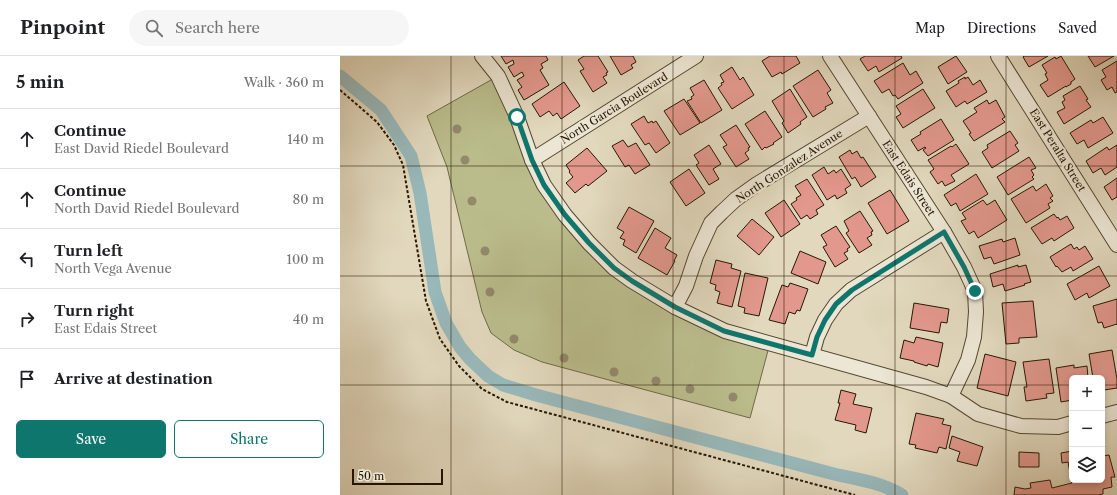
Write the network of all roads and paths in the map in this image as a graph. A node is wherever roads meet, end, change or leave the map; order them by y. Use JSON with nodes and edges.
{"nodes":[{"id":1,"x":482,"y":56,"type":"edge"},
{"id":2,"x":696,"y":56,"type":"edge"},
{"id":3,"x":830,"y":56,"type":"edge"},
{"id":4,"x":998,"y":56,"type":"edge"},
{"id":5,"x":340,"y":90,"type":"edge"},
{"id":6,"x":869,"y":116,"type":"junction"},
{"id":7,"x":532,"y":160,"type":"junction"},
{"id":8,"x":944,"y":232,"type":"junction"},
{"id":9,"x":1117,"y":245,"type":"edge"},
{"id":10,"x":675,"y":307,"type":"junction"},
{"id":11,"x":812,"y":355,"type":"junction"},
{"id":12,"x":951,"y":396,"type":"junction"},
{"id":13,"x":1117,"y":412,"type":"edge"},
{"id":14,"x":1105,"y":415,"type":"edge"},
{"id":15,"x":1069,"y":424,"type":"edge"},
{"id":16,"x":855,"y":495,"type":"edge"}],
"edges":[{"from":1,"to":7,"type":"street"},
{"from":2,"to":7,"type":"street","name":"North Garcia Boulevard"},
{"from":3,"to":6,"type":"street","name":"East Edais Street"},
{"from":4,"to":9,"type":"street","name":"East Peralta Street"},
{"from":5,"to":16,"type":"path"},
{"from":6,"to":8,"type":"street","name":"East Edais Street"},
{"from":6,"to":10,"type":"street","name":"North Gonzalez Avenue"},
{"from":7,"to":10,"type":"street"},
{"from":8,"to":11,"type":"street"},
{"from":8,"to":12,"type":"street","name":"East Edais Street"},
{"from":10,"to":11,"type":"street"},
{"from":11,"to":12,"type":"street"},
{"from":12,"to":15,"type":"street"},
{"from":13,"to":14,"type":"street"}]}
